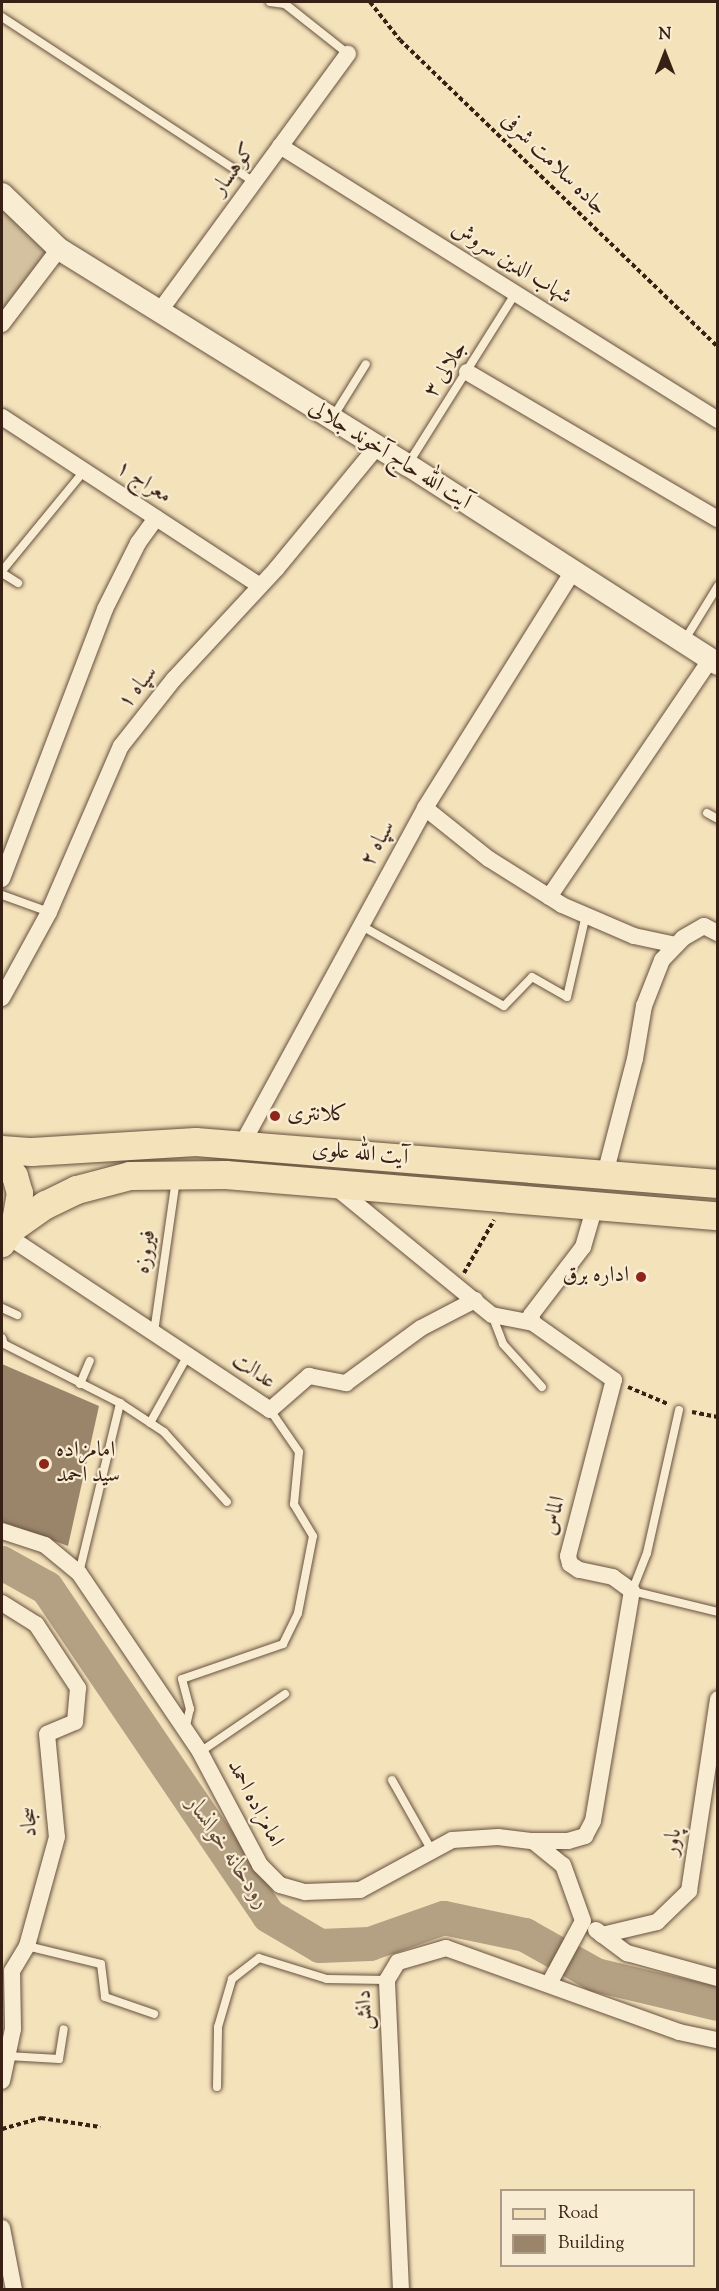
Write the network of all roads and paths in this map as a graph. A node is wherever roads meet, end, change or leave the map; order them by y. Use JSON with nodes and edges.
{"nodes":[{"id":1,"x":270,"y":2,"type":"edge"},
{"id":2,"x":370,"y":2,"type":"edge"},
{"id":3,"x":2,"y":17,"type":"edge"},
{"id":4,"x":348,"y":54,"type":"joint"},
{"id":5,"x":280,"y":146,"type":"junction"},
{"id":6,"x":254,"y":182,"type":"junction"},
{"id":7,"x":2,"y":194,"type":"edge"},
{"id":8,"x":59,"y":249,"type":"junction"},
{"id":9,"x":515,"y":294,"type":"junction"},
{"id":10,"x":159,"y":312,"type":"junction"},
{"id":11,"x":2,"y":324,"type":"edge"},
{"id":12,"x":717,"y":346,"type":"edge"},
{"id":13,"x":366,"y":364,"type":"dead end"},
{"id":14,"x":467,"y":372,"type":"junction"},
{"id":15,"x":2,"y":417,"type":"edge"},
{"id":16,"x":331,"y":420,"type":"junction"},
{"id":17,"x":717,"y":420,"type":"edge"},
{"id":18,"x":376,"y":448,"type":"junction"},
{"id":19,"x":408,"y":465,"type":"junction"},
{"id":20,"x":84,"y":471,"type":"junction"},
{"id":21,"x":156,"y":518,"type":"junction"},
{"id":22,"x":717,"y":519,"type":"edge"},
{"id":23,"x":2,"y":572,"type":"edge"},
{"id":24,"x":572,"y":573,"type":"junction"},
{"id":25,"x":18,"y":583,"type":"dead end"},
{"id":26,"x":260,"y":586,"type":"junction"},
{"id":27,"x":717,"y":586,"type":"edge"},
{"id":28,"x":682,"y":644,"type":"junction"},
{"id":29,"x":714,"y":662,"type":"edge"},
{"id":30,"x":425,"y":808,"type":"junction"},
{"id":31,"x":707,"y":813,"type":"dead end"},
{"id":32,"x":717,"y":819,"type":"edge"},
{"id":33,"x":2,"y":879,"type":"edge"},
{"id":34,"x":2,"y":895,"type":"edge"},
{"id":35,"x":549,"y":897,"type":"junction"},
{"id":36,"x":49,"y":912,"type":"junction"},
{"id":37,"x":586,"y":915,"type":"junction"},
{"id":38,"x":360,"y":924,"type":"junction"},
{"id":39,"x":716,"y":929,"type":"edge"},
{"id":40,"x":676,"y":945,"type":"junction"},
{"id":41,"x":2,"y":998,"type":"edge"},
{"id":42,"x":241,"y":1146,"type":"junction"},
{"id":43,"x":2,"y":1150,"type":"edge"},
{"id":44,"x":2,"y":1157,"type":"edge"},
{"id":45,"x":605,"y":1174,"type":"junction"},
{"id":46,"x":177,"y":1176,"type":"junction"},
{"id":47,"x":717,"y":1184,"type":"edge"},
{"id":48,"x":332,"y":1185,"type":"junction"},
{"id":49,"x":506,"y":1199,"type":"junction"},
{"id":50,"x":595,"y":1206,"type":"junction"},
{"id":51,"x":717,"y":1216,"type":"edge"},
{"id":52,"x":8,"y":1236,"type":"edge"},
{"id":53,"x":458,"y":1284,"type":"junction"},
{"id":54,"x":475,"y":1300,"type":"junction"},
{"id":55,"x":2,"y":1308,"type":"edge"},
{"id":56,"x":17,"y":1315,"type":"dead end"},
{"id":57,"x":492,"y":1315,"type":"junction"},
{"id":58,"x":533,"y":1323,"type":"junction"},
{"id":59,"x":154,"y":1333,"type":"junction"},
{"id":60,"x":2,"y":1338,"type":"edge"},
{"id":61,"x":188,"y":1355,"type":"junction"},
{"id":62,"x":90,"y":1361,"type":"dead end"},
{"id":63,"x":614,"y":1380,"type":"junction"},
{"id":64,"x":81,"y":1384,"type":"junction"},
{"id":65,"x":542,"y":1387,"type":"dead end"},
{"id":66,"x":120,"y":1403,"type":"junction"},
{"id":67,"x":270,"y":1410,"type":"junction"},
{"id":68,"x":680,"y":1410,"type":"junction"},
{"id":69,"x":717,"y":1417,"type":"edge"},
{"id":70,"x":150,"y":1423,"type":"junction"},
{"id":71,"x":227,"y":1502,"type":"dead end"},
{"id":72,"x":2,"y":1531,"type":"edge"},
{"id":73,"x":80,"y":1573,"type":"junction"},
{"id":74,"x":632,"y":1591,"type":"junction"},
{"id":75,"x":2,"y":1603,"type":"edge"},
{"id":76,"x":717,"y":1612,"type":"edge"},
{"id":77,"x":285,"y":1694,"type":"dead end"},
{"id":78,"x":717,"y":1699,"type":"edge"},
{"id":79,"x":185,"y":1731,"type":"junction"},
{"id":80,"x":200,"y":1752,"type":"junction"},
{"id":81,"x":392,"y":1780,"type":"dead end"},
{"id":82,"x":533,"y":1841,"type":"junction"},
{"id":83,"x":432,"y":1851,"type":"junction"},
{"id":84,"x":583,"y":1921,"type":"junction"},
{"id":85,"x":602,"y":1935,"type":"junction"},
{"id":86,"x":27,"y":1946,"type":"junction"},
{"id":87,"x":7,"y":1974,"type":"edge"},
{"id":88,"x":717,"y":1978,"type":"edge"},
{"id":89,"x":387,"y":1980,"type":"junction"},
{"id":90,"x":550,"y":1982,"type":"junction"},
{"id":91,"x":154,"y":2014,"type":"dead end"},
{"id":92,"x":64,"y":2029,"type":"dead end"},
{"id":93,"x":717,"y":2040,"type":"edge"},
{"id":94,"x":7,"y":2056,"type":"junction"},
{"id":95,"x":2,"y":2081,"type":"edge"},
{"id":96,"x":217,"y":2087,"type":"dead end"},
{"id":97,"x":100,"y":2127,"type":"dead end"},
{"id":98,"x":2,"y":2129,"type":"edge"},
{"id":99,"x":2,"y":2228,"type":"edge"},
{"id":100,"x":14,"y":2289,"type":"edge"},
{"id":101,"x":401,"y":2289,"type":"edge"}],
"edges":[{"from":1,"to":4,"type":"lane"},
{"from":2,"to":12,"type":"path","name":"جاده سلامت شرفی"},
{"from":3,"to":6,"type":"lane"},
{"from":4,"to":5,"type":"street","name":"کوهسار"},
{"from":5,"to":6,"type":"street","name":"کوهسار"},
{"from":5,"to":9,"type":"street","name":"شهاب الدین سروش"},
{"from":6,"to":10,"type":"street","name":"کوهسار"},
{"from":7,"to":8,"type":"street","name":"آیت الله حاج آخوند جلالی"},
{"from":8,"to":10,"type":"street","name":"آیت الله حاج آخوند جلالی"},
{"from":8,"to":11,"type":"street"},
{"from":9,"to":14,"type":"lane","name":"جلالی ۳"},
{"from":9,"to":17,"type":"street","name":"شهاب الدین سروش"},
{"from":10,"to":16,"type":"street","name":"آیت الله حاج آخوند جلالی"},
{"from":13,"to":16,"type":"lane"},
{"from":14,"to":19,"type":"lane","name":"جلالی ۳"},
{"from":14,"to":22,"type":"street"},
{"from":15,"to":20,"type":"street","name":"معراج ۱"},
{"from":16,"to":18,"type":"street","name":"آیت الله حاج آخوند جلالی"},
{"from":18,"to":19,"type":"street","name":"آیت الله حاج آخوند جلالی"},
{"from":18,"to":26,"type":"street","name":"سپاه ۱"},
{"from":19,"to":24,"type":"street","name":"آیت الله حاج آخوند جلالی"},
{"from":20,"to":21,"type":"street","name":"معراج ۱"},
{"from":20,"to":23,"type":"lane"},
{"from":21,"to":26,"type":"street","name":"معراج ۱"},
{"from":21,"to":33,"type":"street"},
{"from":23,"to":25,"type":"lane"},
{"from":24,"to":28,"type":"street","name":"آیت الله حاج آخوند جلالی"},
{"from":24,"to":30,"type":"street","name":"سپاه ۲"},
{"from":26,"to":36,"type":"street","name":"سپاه ۱"},
{"from":27,"to":28,"type":"lane"},
{"from":28,"to":29,"type":"street","name":"آیت الله حاج آخوند جلالی"},
{"from":29,"to":35,"type":"street"},
{"from":30,"to":35,"type":"street"},
{"from":30,"to":38,"type":"street","name":"سپاه ۲"},
{"from":31,"to":32,"type":"lane"},
{"from":34,"to":36,"type":"lane"},
{"from":35,"to":37,"type":"street"},
{"from":36,"to":41,"type":"street","name":"سپاه ۱"},
{"from":37,"to":38,"type":"lane"},
{"from":37,"to":40,"type":"street"},
{"from":38,"to":42,"type":"street","name":"سپاه ۲"},
{"from":39,"to":40,"type":"street"},
{"from":40,"to":45,"type":"street"},
{"from":42,"to":43,"type":"highway","name":"آیت الله علوی"},
{"from":42,"to":45,"type":"highway","name":"آیت الله علوی"},
{"from":44,"to":52,"type":"main road"},
{"from":45,"to":47,"type":"highway","name":"آیت الله علوی"},
{"from":46,"to":48,"type":"highway","name":"آیت الله علوی"},
{"from":46,"to":52,"type":"highway","name":"آیت الله علوی"},
{"from":46,"to":59,"type":"lane","name":"فیروزه"},
{"from":48,"to":49,"type":"highway","name":"آیت الله علوی"},
{"from":48,"to":53,"type":"street"},
{"from":49,"to":50,"type":"highway","name":"آیت الله علوی"},
{"from":49,"to":53,"type":"path"},
{"from":50,"to":51,"type":"highway","name":"آیت الله علوی"},
{"from":50,"to":58,"type":"street"},
{"from":52,"to":59,"type":"street","name":"عدالت"},
{"from":53,"to":54,"type":"street"},
{"from":54,"to":57,"type":"street"},
{"from":54,"to":67,"type":"street","name":"عدالت"},
{"from":55,"to":56,"type":"lane"},
{"from":57,"to":58,"type":"street"},
{"from":57,"to":65,"type":"lane"},
{"from":58,"to":63,"type":"street"},
{"from":59,"to":61,"type":"street","name":"عدالت"},
{"from":60,"to":64,"type":"lane"},
{"from":61,"to":67,"type":"street","name":"عدالت"},
{"from":61,"to":70,"type":"lane"},
{"from":62,"to":64,"type":"lane"},
{"from":63,"to":68,"type":"path"},
{"from":63,"to":74,"type":"street","name":"الماس"},
{"from":64,"to":66,"type":"lane"},
{"from":66,"to":70,"type":"lane"},
{"from":66,"to":73,"type":"lane"},
{"from":67,"to":79,"type":"lane"},
{"from":68,"to":69,"type":"path"},
{"from":68,"to":74,"type":"lane"},
{"from":70,"to":71,"type":"lane"},
{"from":72,"to":73,"type":"street","name":"امامزاده احمد"},
{"from":73,"to":79,"type":"street","name":"امامزاده احمد"},
{"from":74,"to":76,"type":"lane"},
{"from":74,"to":82,"type":"street"},
{"from":75,"to":86,"type":"street","name":"سجاد"},
{"from":77,"to":80,"type":"lane"},
{"from":78,"to":85,"type":"street","name":"پاور"},
{"from":79,"to":80,"type":"street","name":"امامزاده احمد"},
{"from":80,"to":83,"type":"street","name":"امامزاده احمد"},
{"from":81,"to":83,"type":"lane"},
{"from":82,"to":83,"type":"street","name":"امامزاده احمد"},
{"from":82,"to":84,"type":"street"},
{"from":84,"to":85,"type":"street"},
{"from":84,"to":90,"type":"street"},
{"from":85,"to":88,"type":"street"},
{"from":86,"to":87,"type":"street","name":"سجاد"},
{"from":86,"to":91,"type":"lane"},
{"from":87,"to":94,"type":"street","name":"سجاد"},
{"from":89,"to":90,"type":"street","name":"دانش"},
{"from":89,"to":96,"type":"lane"},
{"from":89,"to":101,"type":"street","name":"دانش"},
{"from":90,"to":93,"type":"street","name":"دانش"},
{"from":92,"to":94,"type":"lane"},
{"from":94,"to":95,"type":"street","name":"سجاد"},
{"from":97,"to":98,"type":"path"},
{"from":99,"to":100,"type":"street"}]}
